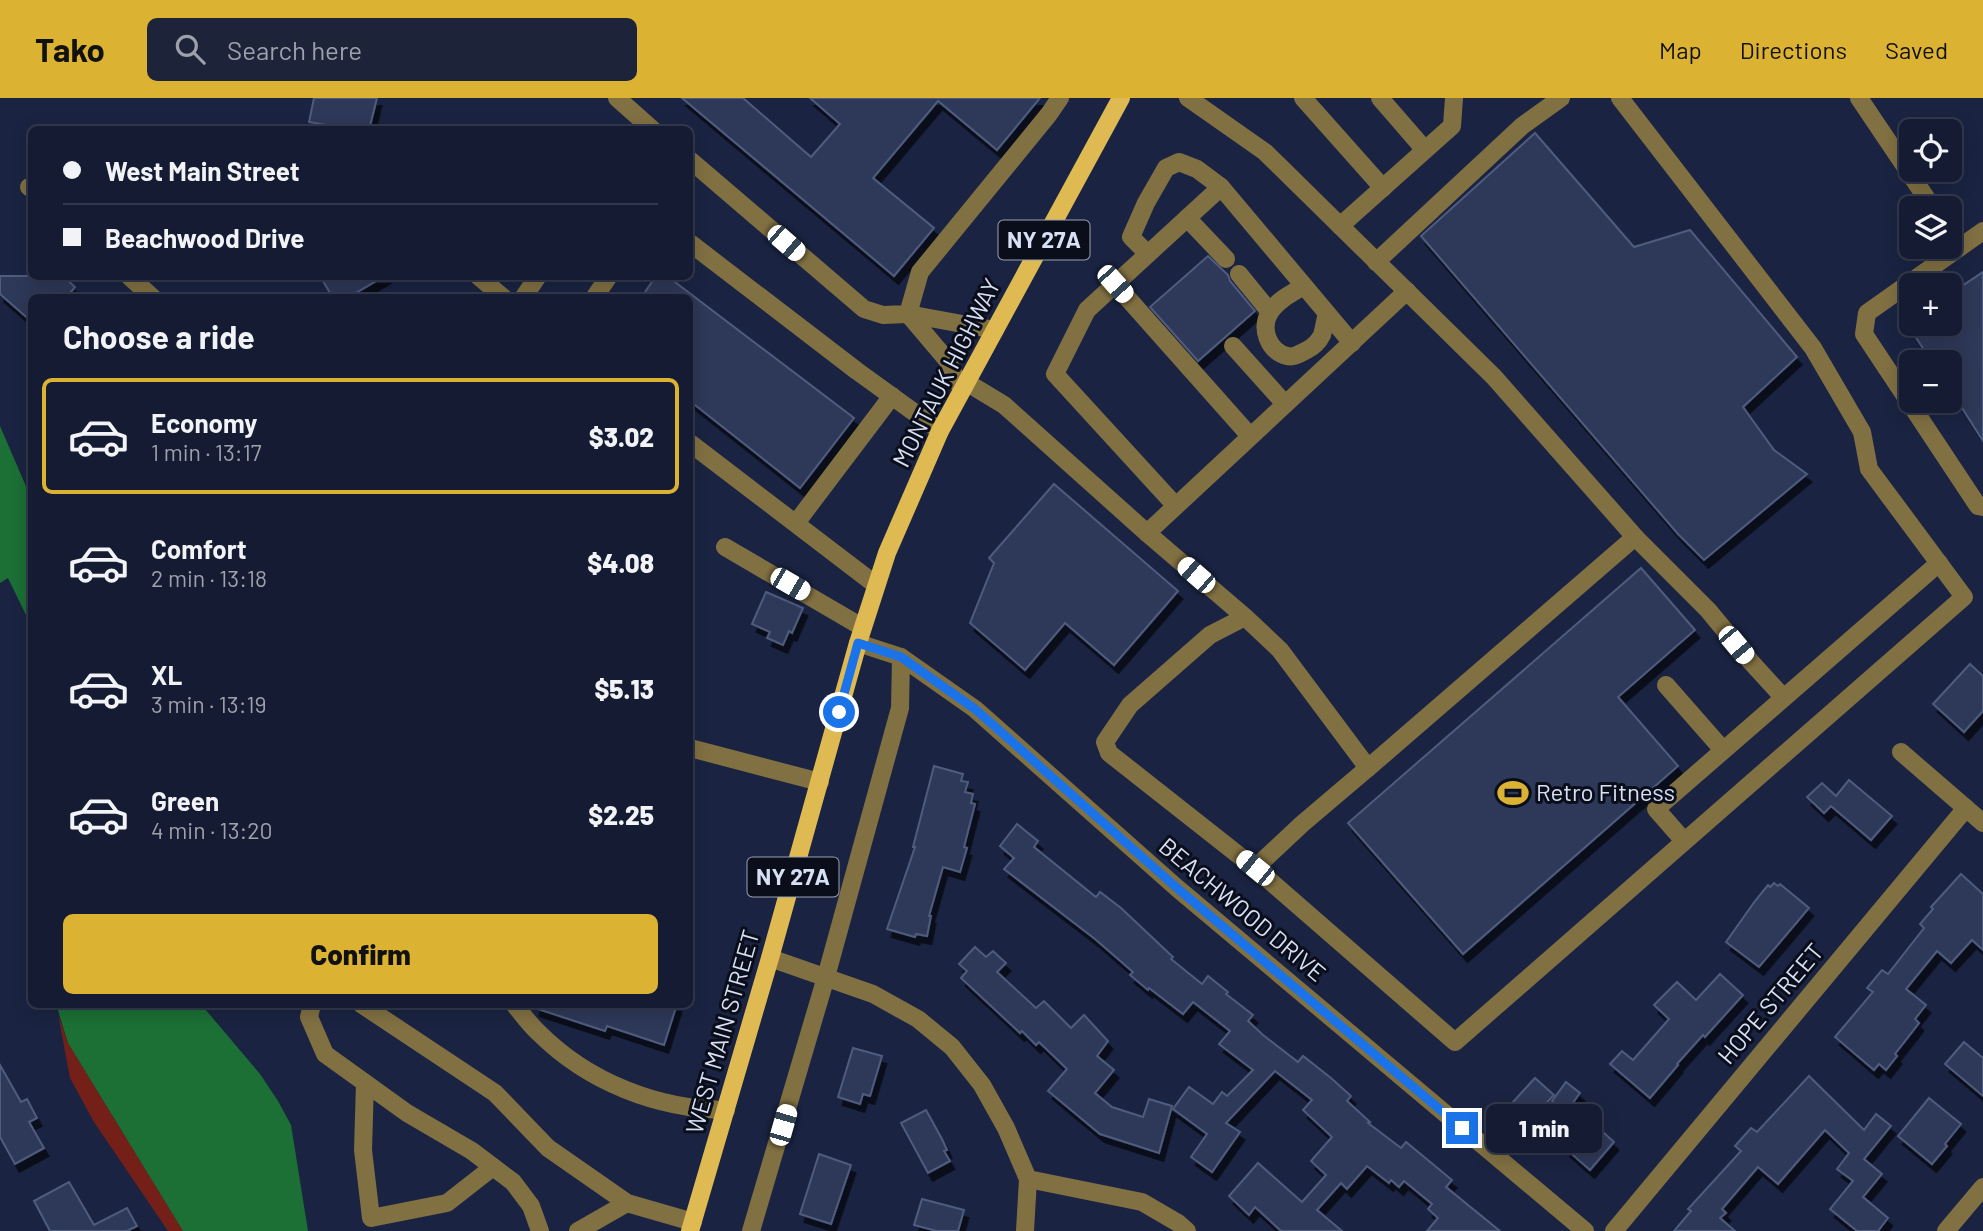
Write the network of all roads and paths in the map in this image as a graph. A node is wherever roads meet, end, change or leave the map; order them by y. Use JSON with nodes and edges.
{"nodes":[{"id":1,"x":617,"y":98,"type":"edge"},
{"id":2,"x":1060,"y":98,"type":"edge"},
{"id":3,"x":1121,"y":98,"type":"edge"},
{"id":4,"x":1188,"y":98,"type":"edge"},
{"id":5,"x":1303,"y":98,"type":"edge"},
{"id":6,"x":1380,"y":98,"type":"edge"},
{"id":7,"x":1454,"y":98,"type":"edge"},
{"id":8,"x":1560,"y":98,"type":"edge"},
{"id":9,"x":1620,"y":98,"type":"edge"},
{"id":10,"x":1859,"y":98,"type":"edge"},
{"id":11,"x":648,"y":126,"type":"edge"},
{"id":12,"x":1425,"y":150,"type":"junction"},
{"id":13,"x":693,"y":163,"type":"edge"},
{"id":14,"x":1221,"y":187,"type":"junction"},
{"id":15,"x":1382,"y":188,"type":"junction"},
{"id":16,"x":1925,"y":196,"type":"edge"},
{"id":17,"x":1187,"y":218,"type":"junction"},
{"id":18,"x":1340,"y":226,"type":"junction"},
{"id":19,"x":1983,"y":231,"type":"edge"},
{"id":20,"x":1962,"y":238,"type":"edge"},
{"id":21,"x":693,"y":245,"type":"edge"},
{"id":22,"x":1148,"y":254,"type":"junction"},
{"id":23,"x":1226,"y":259,"type":"dead end"},
{"id":24,"x":1931,"y":259,"type":"edge"},
{"id":25,"x":1376,"y":262,"type":"junction"},
{"id":26,"x":1238,"y":274,"type":"dead end"},
{"id":27,"x":134,"y":280,"type":"edge"},
{"id":28,"x":483,"y":280,"type":"edge"},
{"id":29,"x":1115,"y":284,"type":"junction"},
{"id":30,"x":1304,"y":286,"type":"junction"},
{"id":31,"x":1407,"y":291,"type":"junction"},
{"id":32,"x":149,"y":294,"type":"edge"},
{"id":33,"x":499,"y":294,"type":"edge"},
{"id":34,"x":1270,"y":312,"type":"junction"},
{"id":35,"x":908,"y":314,"type":"junction"},
{"id":36,"x":1327,"y":314,"type":"junction"},
{"id":37,"x":995,"y":330,"type":"junction"},
{"id":38,"x":1352,"y":343,"type":"junction"},
{"id":39,"x":1233,"y":346,"type":"dead end"},
{"id":40,"x":964,"y":386,"type":"junction"},
{"id":41,"x":892,"y":396,"type":"junction"},
{"id":42,"x":1285,"y":404,"type":"junction"},
{"id":43,"x":940,"y":431,"type":"junction"},
{"id":44,"x":1250,"y":436,"type":"junction"},
{"id":45,"x":693,"y":445,"type":"edge"},
{"id":46,"x":1175,"y":505,"type":"junction"},
{"id":47,"x":1983,"y":507,"type":"edge"},
{"id":48,"x":796,"y":523,"type":"junction"},
{"id":49,"x":1147,"y":533,"type":"junction"},
{"id":50,"x":1635,"y":537,"type":"junction"},
{"id":51,"x":725,"y":547,"type":"dead end"},
{"id":52,"x":1939,"y":563,"type":"junction"},
{"id":53,"x":876,"y":585,"type":"junction"},
{"id":54,"x":1245,"y":617,"type":"junction"},
{"id":55,"x":860,"y":635,"type":"junction"},
{"id":56,"x":901,"y":657,"type":"junction"},
{"id":57,"x":1666,"y":685,"type":"dead end"},
{"id":58,"x":1783,"y":697,"type":"junction"},
{"id":59,"x":693,"y":749,"type":"edge"},
{"id":60,"x":1723,"y":750,"type":"junction"},
{"id":61,"x":1901,"y":752,"type":"dead end"},
{"id":62,"x":1368,"y":768,"type":"junction"},
{"id":63,"x":820,"y":782,"type":"junction"},
{"id":64,"x":1966,"y":808,"type":"junction"},
{"id":65,"x":1983,"y":823,"type":"edge"},
{"id":66,"x":1684,"y":841,"type":"junction"},
{"id":67,"x":1255,"y":868,"type":"junction"},
{"id":68,"x":770,"y":958,"type":"junction"},
{"id":69,"x":826,"y":977,"type":"junction"},
{"id":70,"x":311,"y":1008,"type":"edge"},
{"id":71,"x":367,"y":1008,"type":"edge"},
{"id":72,"x":517,"y":1008,"type":"edge"},
{"id":73,"x":365,"y":1083,"type":"junction"},
{"id":74,"x":726,"y":1110,"type":"junction"},
{"id":75,"x":493,"y":1167,"type":"junction"},
{"id":76,"x":1028,"y":1180,"type":"junction"},
{"id":77,"x":1983,"y":1187,"type":"edge"},
{"id":78,"x":627,"y":1203,"type":"junction"},
{"id":79,"x":691,"y":1227,"type":"edge"},
{"id":80,"x":540,"y":1231,"type":"edge"},
{"id":81,"x":578,"y":1231,"type":"edge"},
{"id":82,"x":751,"y":1231,"type":"edge"},
{"id":83,"x":1025,"y":1231,"type":"edge"},
{"id":84,"x":1187,"y":1231,"type":"edge"},
{"id":85,"x":1585,"y":1231,"type":"edge"},
{"id":86,"x":1614,"y":1231,"type":"edge"},
{"id":87,"x":1946,"y":1231,"type":"edge"}],
"edges":[{"from":1,"to":11,"type":"street"},
{"from":2,"to":35,"type":"street"},
{"from":3,"to":37,"type":"main road","name":"MONTAUK HIGHWAY","number":"NY 27A"},
{"from":4,"to":18,"type":"street"},
{"from":5,"to":15,"type":"street"},
{"from":6,"to":12,"type":"street"},
{"from":7,"to":12,"type":"street"},
{"from":8,"to":25,"type":"street"},
{"from":9,"to":52,"type":"street"},
{"from":10,"to":16,"type":"street"},
{"from":12,"to":15,"type":"street"},
{"from":13,"to":35,"type":"street"},
{"from":14,"to":17,"type":"street"},
{"from":14,"to":22,"type":"street"},
{"from":14,"to":30,"type":"street"},
{"from":15,"to":18,"type":"street"},
{"from":17,"to":22,"type":"street"},
{"from":17,"to":23,"type":"street"},
{"from":18,"to":25,"type":"street"},
{"from":19,"to":20,"type":"street"},
{"from":21,"to":41,"type":"street"},
{"from":22,"to":29,"type":"street"},
{"from":24,"to":47,"type":"street"},
{"from":25,"to":31,"type":"street"},
{"from":26,"to":34,"type":"street"},
{"from":27,"to":32,"type":"street"},
{"from":28,"to":33,"type":"street"},
{"from":29,"to":44,"type":"street"},
{"from":29,"to":46,"type":"street"},
{"from":30,"to":34,"type":"street"},
{"from":30,"to":36,"type":"street"},
{"from":31,"to":38,"type":"street"},
{"from":31,"to":50,"type":"street"},
{"from":34,"to":36,"type":"street"},
{"from":35,"to":37,"type":"street"},
{"from":35,"to":40,"type":"street"},
{"from":36,"to":38,"type":"street"},
{"from":37,"to":40,"type":"main road","name":"MONTAUK HIGHWAY","number":"NY 27A"},
{"from":38,"to":42,"type":"street"},
{"from":39,"to":42,"type":"street"},
{"from":40,"to":43,"type":"main road","name":"MONTAUK HIGHWAY","number":"NY 27A"},
{"from":40,"to":49,"type":"street"},
{"from":41,"to":43,"type":"street"},
{"from":41,"to":48,"type":"street"},
{"from":42,"to":44,"type":"street"},
{"from":43,"to":53,"type":"main road","name":"MONTAUK HIGHWAY","number":"NY 27A"},
{"from":44,"to":46,"type":"street"},
{"from":45,"to":48,"type":"street"},
{"from":46,"to":49,"type":"street"},
{"from":48,"to":53,"type":"street"},
{"from":49,"to":54,"type":"street"},
{"from":50,"to":58,"type":"street"},
{"from":50,"to":62,"type":"street"},
{"from":51,"to":55,"type":"street","name":"BEACHWOOD DRIVE"},
{"from":52,"to":58,"type":"street"},
{"from":52,"to":66,"type":"street"},
{"from":53,"to":55,"type":"main road","name":"MONTAUK HIGHWAY","number":"NY 27A"},
{"from":54,"to":62,"type":"street"},
{"from":54,"to":67,"type":"street"},
{"from":55,"to":56,"type":"street","name":"BEACHWOOD DRIVE"},
{"from":55,"to":63,"type":"main road","name":"WEST MAIN STREET","number":"NY 27A"},
{"from":56,"to":69,"type":"street"},
{"from":56,"to":85,"type":"street","name":"BEACHWOOD DRIVE"},
{"from":57,"to":60,"type":"street"},
{"from":58,"to":60,"type":"street"},
{"from":59,"to":63,"type":"street"},
{"from":60,"to":66,"type":"street"},
{"from":61,"to":64,"type":"street"},
{"from":62,"to":67,"type":"street"},
{"from":63,"to":68,"type":"main road","name":"WEST MAIN STREET","number":"NY 27A"},
{"from":64,"to":65,"type":"street"},
{"from":64,"to":86,"type":"street","name":"HOPE STREET"},
{"from":66,"to":67,"type":"street"},
{"from":68,"to":69,"type":"street"},
{"from":68,"to":74,"type":"main road","name":"WEST MAIN STREET","number":"NY 27A"},
{"from":69,"to":76,"type":"street"},
{"from":69,"to":82,"type":"street"},
{"from":70,"to":73,"type":"street"},
{"from":71,"to":78,"type":"street"},
{"from":72,"to":74,"type":"street"},
{"from":73,"to":75,"type":"street"},
{"from":73,"to":75,"type":"street"},
{"from":74,"to":79,"type":"main road","name":"WEST MAIN STREET","number":"NY 27A"},
{"from":75,"to":80,"type":"street"},
{"from":76,"to":83,"type":"street"},
{"from":76,"to":84,"type":"street"},
{"from":77,"to":87,"type":"street"},
{"from":78,"to":79,"type":"street"},
{"from":78,"to":81,"type":"street"}]}
